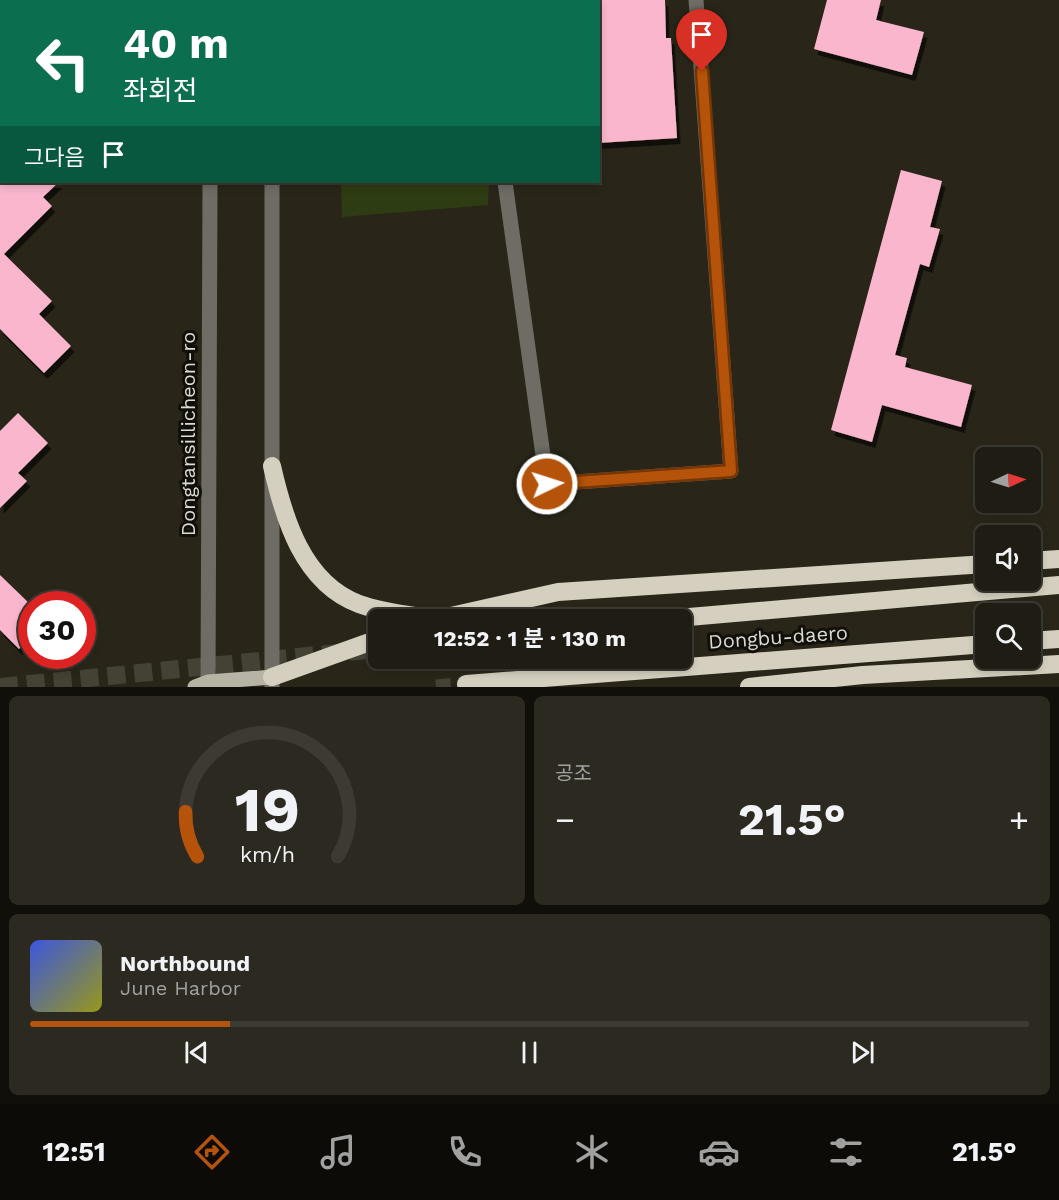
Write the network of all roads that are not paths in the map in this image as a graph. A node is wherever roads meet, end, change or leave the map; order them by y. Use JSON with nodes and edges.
{"nodes":[{"id":1,"x":696,"y":0,"type":"edge"},
{"id":2,"x":210,"y":183,"type":"edge"},
{"id":3,"x":272,"y":183,"type":"edge"},
{"id":4,"x":505,"y":183,"type":"edge"},
{"id":5,"x":272,"y":466,"type":"junction"},
{"id":6,"x":1059,"y":559,"type":"edge"},
{"id":7,"x":1041,"y":560,"type":"edge"},
{"id":8,"x":975,"y":565,"type":"edge"},
{"id":9,"x":1059,"y":585,"type":"edge"},
{"id":10,"x":376,"y":609,"type":"edge"},
{"id":11,"x":480,"y":609,"type":"edge"},
{"id":12,"x":692,"y":617,"type":"edge"},
{"id":13,"x":1059,"y":639,"type":"edge"},
{"id":14,"x":1041,"y":640,"type":"edge"},
{"id":15,"x":368,"y":643,"type":"edge"},
{"id":16,"x":975,"y":645,"type":"edge"},
{"id":17,"x":1059,"y":664,"type":"edge"},
{"id":18,"x":272,"y":682,"type":"edge"},
{"id":19,"x":466,"y":684,"type":"dead end"},
{"id":20,"x":203,"y":685,"type":"edge"},
{"id":21,"x":749,"y":687,"type":"edge"}],
"edges":[{"from":1,"to":4,"type":"street"},
{"from":2,"to":20,"type":"street","name":"Dongtansillicheon-ro"},
{"from":3,"to":5,"type":"street"},
{"from":5,"to":10,"type":"highway"},
{"from":5,"to":18,"type":"street"},
{"from":6,"to":7,"type":"highway"},
{"from":8,"to":11,"type":"highway"},
{"from":9,"to":12,"type":"highway","name":"Dongbu-daero"},
{"from":13,"to":14,"type":"highway"},
{"from":15,"to":18,"type":"highway"},
{"from":16,"to":19,"type":"highway","name":"Dongbu-daero"},
{"from":17,"to":21,"type":"highway"},
{"from":18,"to":20,"type":"main road"}]}
